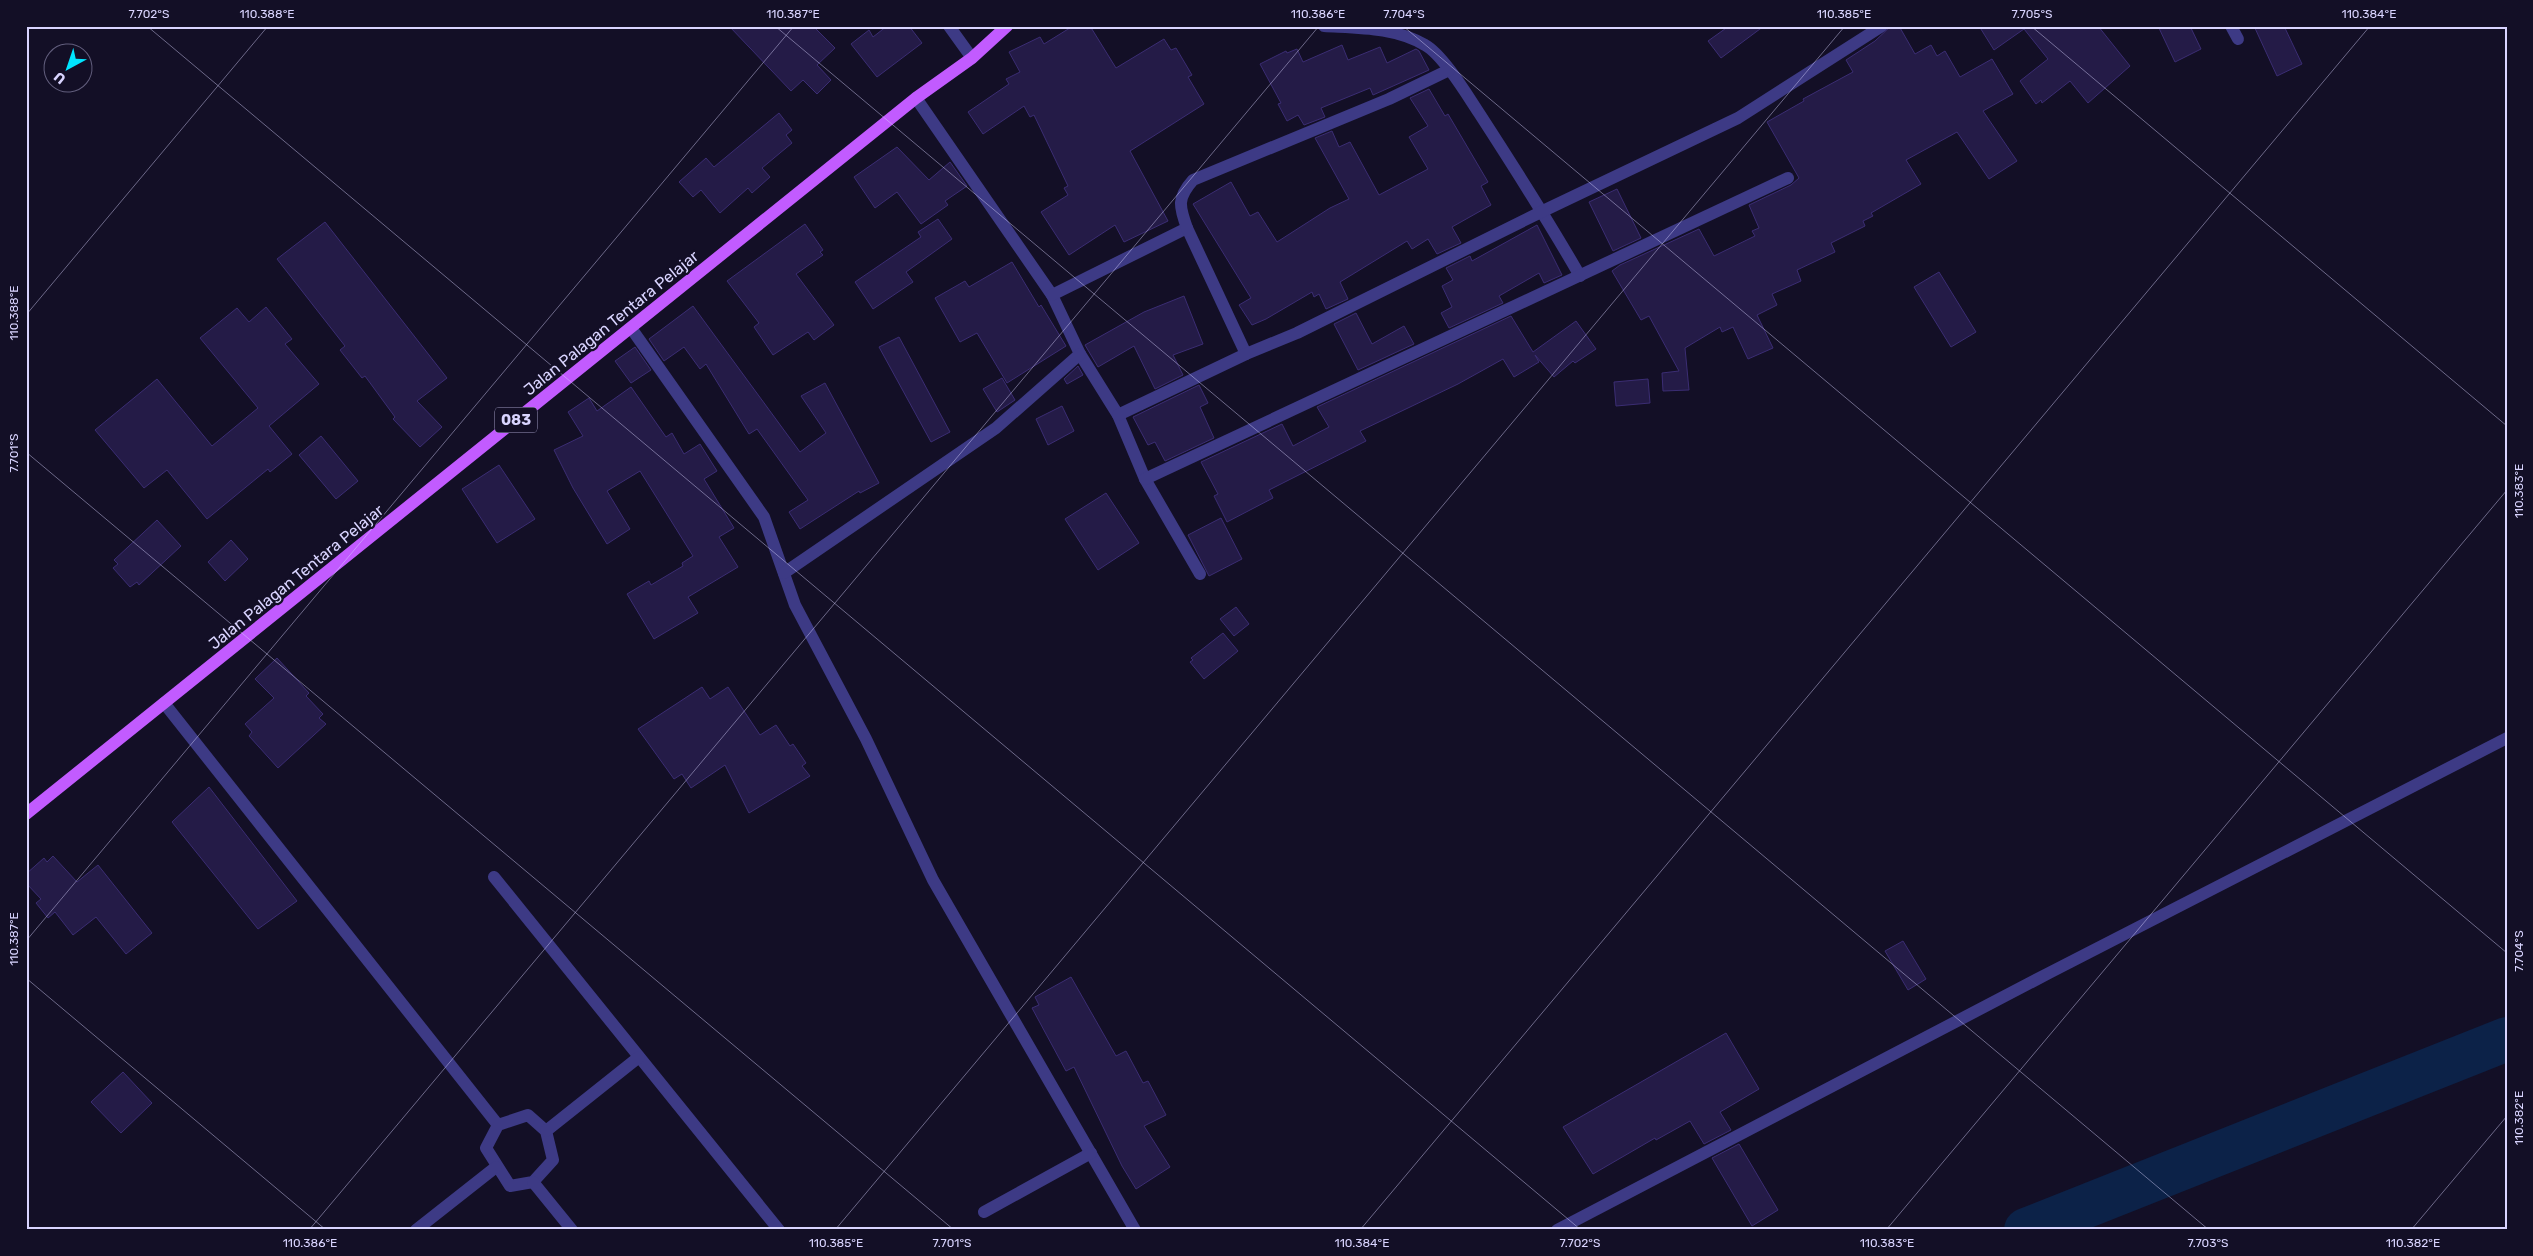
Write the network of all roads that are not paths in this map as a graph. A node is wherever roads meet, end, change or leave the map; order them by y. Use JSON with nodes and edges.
{"nodes":[{"id":1,"x":949,"y":26,"type":"edge"},
{"id":2,"x":1007,"y":26,"type":"edge"},
{"id":3,"x":1324,"y":26,"type":"edge"},
{"id":4,"x":1882,"y":26,"type":"edge"},
{"id":5,"x":2231,"y":26,"type":"edge"},
{"id":6,"x":2238,"y":39,"type":"dead end"},
{"id":7,"x":972,"y":58,"type":"junction"},
{"id":8,"x":1449,"y":70,"type":"junction"},
{"id":9,"x":916,"y":98,"type":"junction"},
{"id":10,"x":1788,"y":178,"type":"dead end"},
{"id":11,"x":1543,"y":211,"type":"junction"},
{"id":12,"x":1187,"y":228,"type":"junction"},
{"id":13,"x":1580,"y":276,"type":"junction"},
{"id":14,"x":1052,"y":296,"type":"junction"},
{"id":15,"x":631,"y":328,"type":"junction"},
{"id":16,"x":1080,"y":354,"type":"junction"},
{"id":17,"x":1246,"y":354,"type":"junction"},
{"id":18,"x":1118,"y":415,"type":"junction"},
{"id":19,"x":1145,"y":480,"type":"junction"},
{"id":20,"x":784,"y":573,"type":"junction"},
{"id":21,"x":1200,"y":574,"type":"dead end"},
{"id":22,"x":164,"y":703,"type":"junction"},
{"id":23,"x":2507,"y":738,"type":"edge"},
{"id":24,"x":26,"y":814,"type":"edge"},
{"id":25,"x":494,"y":877,"type":"dead end"},
{"id":26,"x":639,"y":1057,"type":"junction"},
{"id":27,"x":498,"y":1125,"type":"junction"},
{"id":28,"x":546,"y":1131,"type":"junction"},
{"id":29,"x":1091,"y":1153,"type":"junction"},
{"id":30,"x":496,"y":1167,"type":"junction"},
{"id":31,"x":533,"y":1182,"type":"junction"},
{"id":32,"x":984,"y":1212,"type":"dead end"},
{"id":33,"x":416,"y":1230,"type":"edge"},
{"id":34,"x":572,"y":1230,"type":"edge"},
{"id":35,"x":779,"y":1230,"type":"edge"},
{"id":36,"x":1135,"y":1230,"type":"edge"},
{"id":37,"x":1557,"y":1230,"type":"edge"}],
"edges":[{"from":1,"to":7,"type":"street"},
{"from":2,"to":7,"type":"main road","name":"Jalan Palagan Tentara Pelajar","number":"083"},
{"from":3,"to":8,"type":"street"},
{"from":4,"to":11,"type":"street"},
{"from":5,"to":6,"type":"street"},
{"from":7,"to":9,"type":"main road","name":"Jalan Palagan Tentara Pelajar","number":"083"},
{"from":8,"to":11,"type":"street"},
{"from":8,"to":12,"type":"street"},
{"from":9,"to":14,"type":"street"},
{"from":9,"to":15,"type":"main road","name":"Jalan Palagan Tentara Pelajar","number":"083"},
{"from":10,"to":13,"type":"street"},
{"from":11,"to":13,"type":"street"},
{"from":11,"to":17,"type":"street"},
{"from":12,"to":14,"type":"street"},
{"from":12,"to":17,"type":"street"},
{"from":13,"to":19,"type":"street"},
{"from":14,"to":16,"type":"street"},
{"from":15,"to":20,"type":"street"},
{"from":15,"to":22,"type":"main road","name":"Jalan Palagan Tentara Pelajar","number":"083"},
{"from":16,"to":18,"type":"street"},
{"from":16,"to":20,"type":"street"},
{"from":17,"to":18,"type":"street"},
{"from":18,"to":19,"type":"street"},
{"from":19,"to":21,"type":"street"},
{"from":20,"to":29,"type":"street"},
{"from":22,"to":24,"type":"main road","name":"Jalan Palagan Tentara Pelajar","number":"083"},
{"from":22,"to":27,"type":"street"},
{"from":23,"to":37,"type":"street"},
{"from":25,"to":26,"type":"street"},
{"from":26,"to":28,"type":"street"},
{"from":26,"to":35,"type":"street"},
{"from":27,"to":28,"type":"street"},
{"from":27,"to":30,"type":"street"},
{"from":28,"to":31,"type":"street"},
{"from":29,"to":32,"type":"street"},
{"from":29,"to":36,"type":"street"},
{"from":30,"to":31,"type":"street"},
{"from":30,"to":33,"type":"street"},
{"from":31,"to":34,"type":"street"}]}
